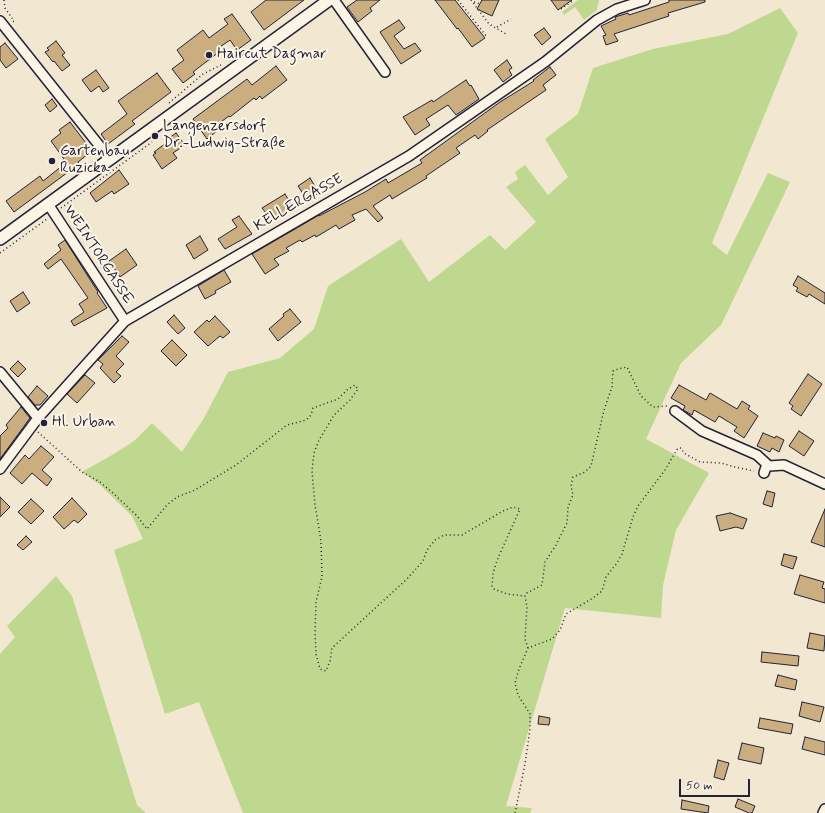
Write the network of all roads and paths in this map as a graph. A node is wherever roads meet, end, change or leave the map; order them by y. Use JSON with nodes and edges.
{"nodes":[{"id":1,"x":328,"y":0,"type":"edge"},
{"id":2,"x":334,"y":0,"type":"edge"},
{"id":3,"x":458,"y":0,"type":"edge"},
{"id":4,"x":472,"y":0,"type":"edge"},
{"id":5,"x":574,"y":0,"type":"edge"},
{"id":6,"x":644,"y":0,"type":"edge"},
{"id":7,"x":480,"y":4,"type":"dead end"},
{"id":8,"x":616,"y":5,"type":"edge"},
{"id":9,"x":562,"y":9,"type":"dead end"},
{"id":10,"x":511,"y":19,"type":"dead end"},
{"id":11,"x":0,"y":21,"type":"edge"},
{"id":12,"x":496,"y":27,"type":"junction"},
{"id":13,"x":506,"y":34,"type":"dead end"},
{"id":14,"x":487,"y":37,"type":"dead end"},
{"id":15,"x":386,"y":72,"type":"dead end"},
{"id":16,"x":110,"y":158,"type":"junction"},
{"id":17,"x":106,"y":176,"type":"dead end"},
{"id":18,"x":48,"y":204,"type":"junction"},
{"id":19,"x":54,"y":213,"type":"junction"},
{"id":20,"x":0,"y":239,"type":"edge"},
{"id":21,"x":0,"y":253,"type":"edge"},
{"id":22,"x":125,"y":321,"type":"junction"},
{"id":23,"x":0,"y":372,"type":"edge"},
{"id":24,"x":675,"y":411,"type":"joint"},
{"id":25,"x":38,"y":418,"type":"junction"},
{"id":26,"x":32,"y":427,"type":"junction"},
{"id":27,"x":0,"y":469,"type":"edge"},
{"id":28,"x":766,"y":470,"type":"junction"},
{"id":29,"x":825,"y":484,"type":"edge"},
{"id":30,"x":525,"y":596,"type":"junction"},
{"id":31,"x":528,"y":648,"type":"junction"},
{"id":32,"x":825,"y":809,"type":"edge"},
{"id":33,"x":515,"y":813,"type":"edge"},
{"id":34,"x":823,"y":813,"type":"edge"}],
"edges":[{"from":1,"to":16,"type":"main road"},
{"from":2,"to":15,"type":"street"},
{"from":3,"to":14,"type":"path"},
{"from":4,"to":7,"type":"path"},
{"from":4,"to":12,"type":"path"},
{"from":5,"to":9,"type":"path"},
{"from":6,"to":8,"type":"street","name":"KELLERGASSE"},
{"from":8,"to":22,"type":"street","name":"KELLERGASSE"},
{"from":10,"to":12,"type":"path"},
{"from":11,"to":16,"type":"street"},
{"from":12,"to":13,"type":"path"},
{"from":16,"to":18,"type":"main road"},
{"from":17,"to":19,"type":"path"},
{"from":18,"to":19,"type":"street","name":"WEINTORGASSE"},
{"from":18,"to":20,"type":"main road"},
{"from":19,"to":21,"type":"path"},
{"from":19,"to":22,"type":"street","name":"WEINTORGASSE"},
{"from":22,"to":25,"type":"street","name":"KELLERGASSE"},
{"from":23,"to":25,"type":"street"},
{"from":24,"to":28,"type":"street"},
{"from":24,"to":30,"type":"path"},
{"from":25,"to":26,"type":"street","name":"KELLERGASSE"},
{"from":26,"to":27,"type":"street","name":"KELLERGASSE"},
{"from":26,"to":30,"type":"path"},
{"from":28,"to":29,"type":"street"},
{"from":28,"to":31,"type":"path"},
{"from":30,"to":31,"type":"path"},
{"from":31,"to":33,"type":"path"},
{"from":32,"to":34,"type":"street"}]}
